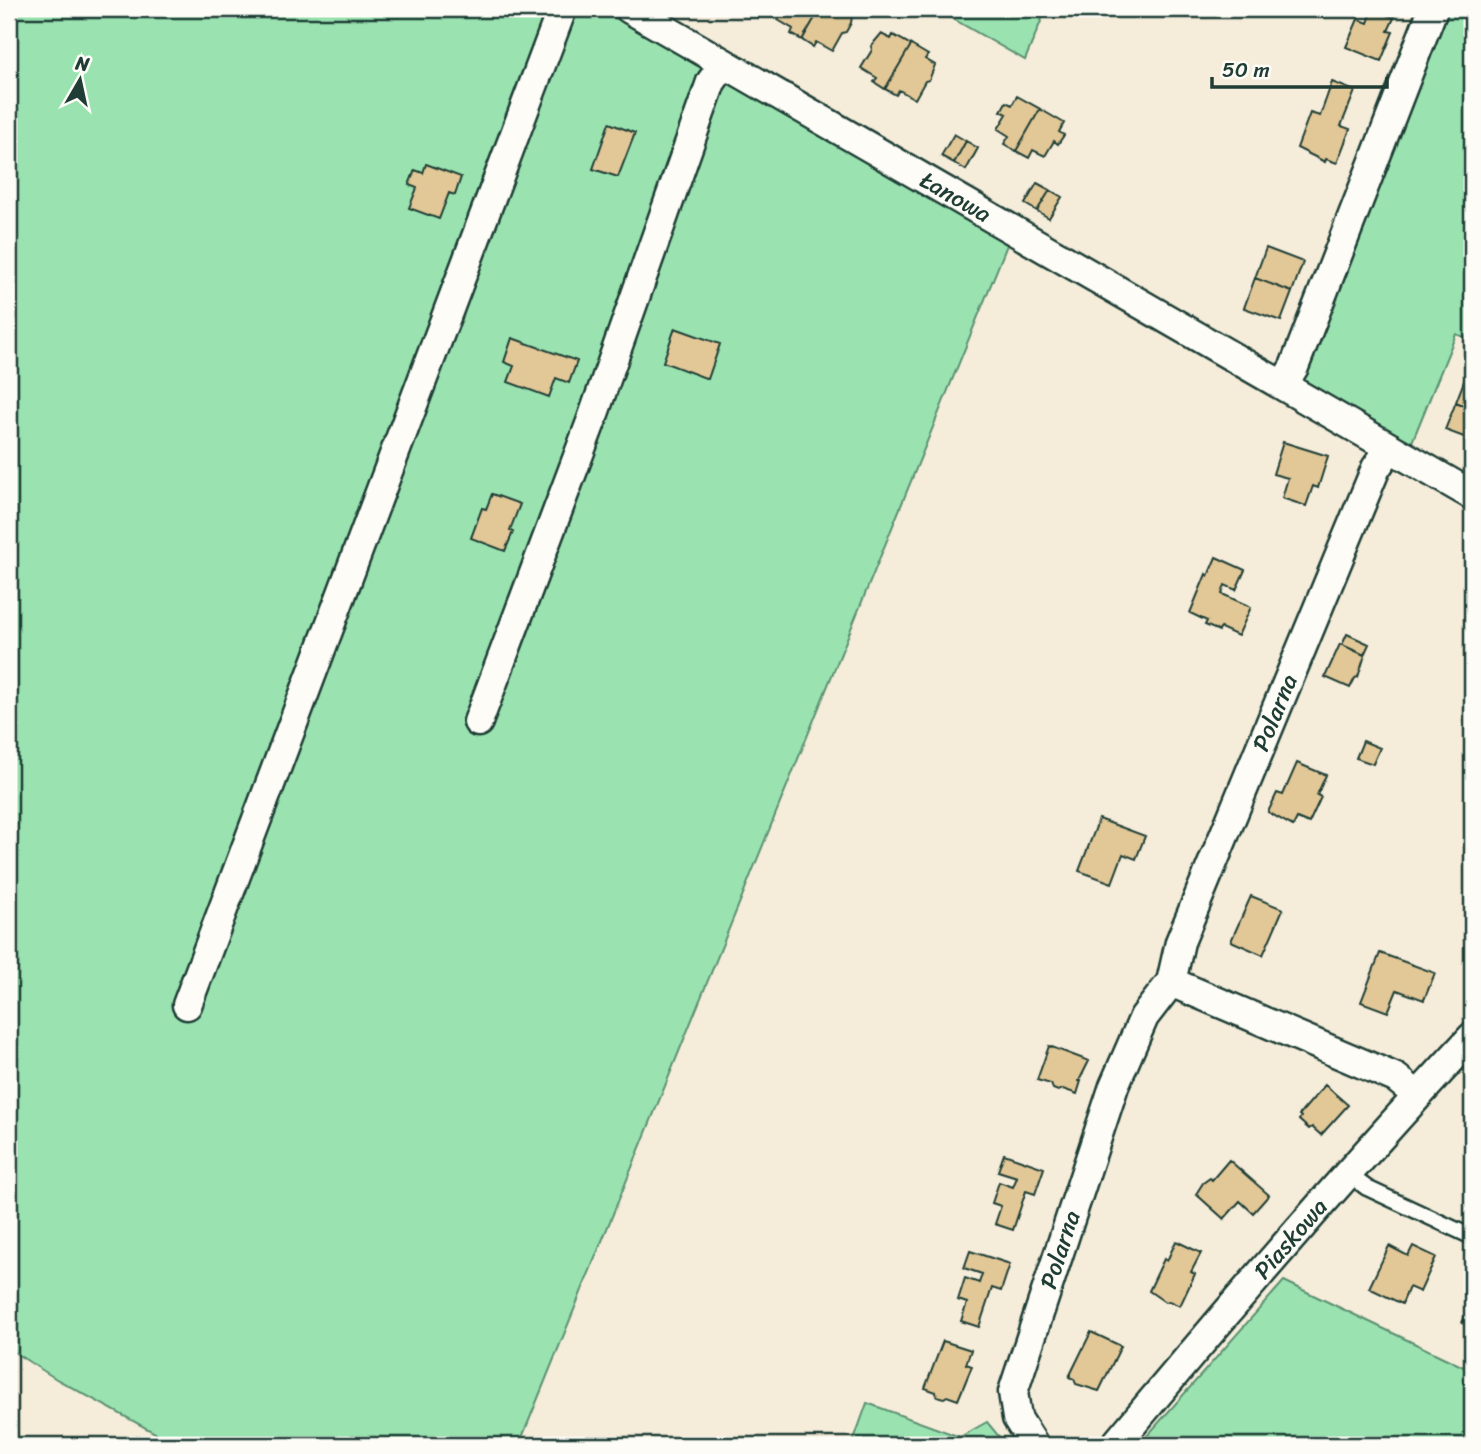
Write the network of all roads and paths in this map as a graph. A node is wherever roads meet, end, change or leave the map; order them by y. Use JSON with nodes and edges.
{"nodes":[{"id":1,"x":562,"y":9,"type":"edge"},
{"id":2,"x":630,"y":9,"type":"edge"},
{"id":3,"x":1433,"y":9,"type":"edge"},
{"id":4,"x":724,"y":64,"type":"junction"},
{"id":5,"x":1283,"y":385,"type":"junction"},
{"id":6,"x":1390,"y":447,"type":"junction"},
{"id":7,"x":1472,"y":495,"type":"edge"},
{"id":8,"x":478,"y":722,"type":"dead end"},
{"id":9,"x":1171,"y":982,"type":"junction"},
{"id":10,"x":187,"y":1005,"type":"dead end"},
{"id":11,"x":1472,"y":1037,"type":"edge"},
{"id":12,"x":1417,"y":1095,"type":"junction"},
{"id":13,"x":1348,"y":1174,"type":"junction"},
{"id":14,"x":1472,"y":1237,"type":"edge"},
{"id":15,"x":1034,"y":1445,"type":"edge"},
{"id":16,"x":1115,"y":1445,"type":"edge"}],
"edges":[{"from":1,"to":10,"type":"street"},
{"from":2,"to":4,"type":"street","name":"Łanowa"},
{"from":3,"to":5,"type":"street"},
{"from":4,"to":5,"type":"street","name":"Łanowa"},
{"from":4,"to":8,"type":"street"},
{"from":5,"to":6,"type":"street","name":"Łanowa"},
{"from":6,"to":7,"type":"street","name":"Łanowa"},
{"from":6,"to":9,"type":"street","name":"Polarna"},
{"from":9,"to":12,"type":"street"},
{"from":9,"to":15,"type":"street","name":"Polarna"},
{"from":11,"to":12,"type":"street","name":"Piaskowa"},
{"from":12,"to":13,"type":"street","name":"Piaskowa"},
{"from":13,"to":14,"type":"lane"},
{"from":13,"to":16,"type":"street","name":"Piaskowa"}]}
